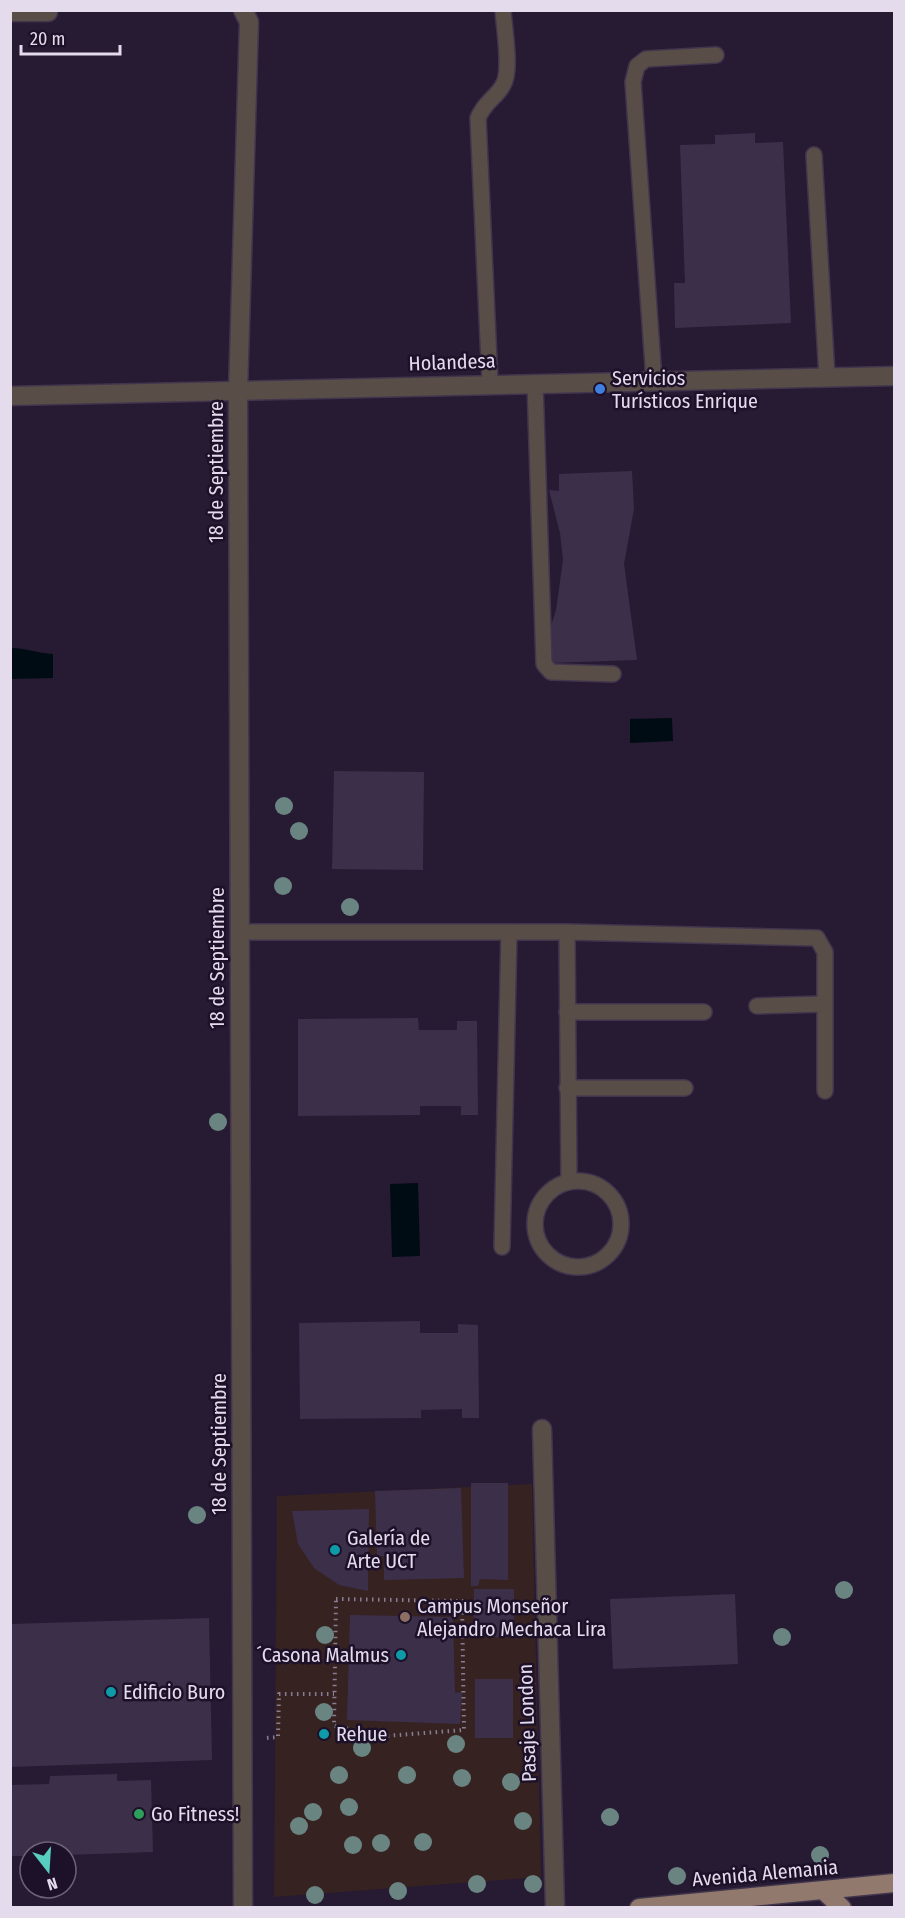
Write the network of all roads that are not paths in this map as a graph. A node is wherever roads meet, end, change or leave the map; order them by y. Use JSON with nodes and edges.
{"nodes":[{"id":1,"x":243,"y":10,"type":"edge"},
{"id":2,"x":502,"y":10,"type":"edge"},
{"id":3,"x":10,"y":12,"type":"edge"},
{"id":4,"x":48,"y":12,"type":"dead end"},
{"id":5,"x":716,"y":55,"type":"dead end"},
{"id":6,"x":814,"y":155,"type":"dead end"},
{"id":7,"x":894,"y":376,"type":"edge"},
{"id":8,"x":827,"y":377,"type":"junction"},
{"id":9,"x":654,"y":381,"type":"junction"},
{"id":10,"x":490,"y":383,"type":"junction"},
{"id":11,"x":535,"y":383,"type":"junction"},
{"id":12,"x":238,"y":392,"type":"junction"},
{"id":13,"x":10,"y":396,"type":"edge"},
{"id":14,"x":613,"y":674,"type":"dead end"},
{"id":15,"x":240,"y":932,"type":"junction"},
{"id":16,"x":509,"y":932,"type":"junction"},
{"id":17,"x":567,"y":932,"type":"junction"},
{"id":18,"x":824,"y":1004,"type":"junction"},
{"id":19,"x":757,"y":1006,"type":"dead end"},
{"id":20,"x":567,"y":1012,"type":"junction"},
{"id":21,"x":704,"y":1012,"type":"dead end"},
{"id":22,"x":567,"y":1088,"type":"junction"},
{"id":23,"x":685,"y":1088,"type":"dead end"},
{"id":24,"x":825,"y":1091,"type":"dead end"},
{"id":25,"x":569,"y":1182,"type":"junction"},
{"id":26,"x":502,"y":1248,"type":"dead end"},
{"id":27,"x":542,"y":1429,"type":"dead end"},
{"id":28,"x":894,"y":1883,"type":"edge"},
{"id":29,"x":824,"y":1891,"type":"junction"},
{"id":30,"x":243,"y":1908,"type":"edge"},
{"id":31,"x":555,"y":1908,"type":"edge"},
{"id":32,"x":639,"y":1908,"type":"edge"},
{"id":33,"x":842,"y":1908,"type":"edge"}],
"edges":[{"from":1,"to":12,"type":"street","name":"18 de Septiembre"},
{"from":2,"to":10,"type":"lane"},
{"from":3,"to":4,"type":"street"},
{"from":5,"to":9,"type":"lane"},
{"from":6,"to":8,"type":"lane"},
{"from":7,"to":8,"type":"street","name":"Holandesa"},
{"from":8,"to":9,"type":"street","name":"Holandesa"},
{"from":9,"to":11,"type":"street","name":"Holandesa"},
{"from":10,"to":11,"type":"street","name":"Holandesa"},
{"from":10,"to":12,"type":"street","name":"Holandesa"},
{"from":11,"to":14,"type":"lane"},
{"from":12,"to":13,"type":"street","name":"Holandesa"},
{"from":12,"to":15,"type":"street","name":"18 de Septiembre"},
{"from":15,"to":16,"type":"lane"},
{"from":15,"to":30,"type":"street","name":"18 de Septiembre"},
{"from":16,"to":17,"type":"lane"},
{"from":16,"to":26,"type":"lane"},
{"from":17,"to":18,"type":"lane"},
{"from":17,"to":20,"type":"lane"},
{"from":18,"to":19,"type":"lane"},
{"from":18,"to":24,"type":"lane"},
{"from":20,"to":21,"type":"lane"},
{"from":20,"to":22,"type":"lane"},
{"from":22,"to":23,"type":"lane"},
{"from":22,"to":25,"type":"lane"},
{"from":25,"to":25,"type":"lane"},
{"from":27,"to":31,"type":"street","name":"Pasaje London"},
{"from":28,"to":29,"type":"main road","name":"Avenida Alemania"},
{"from":29,"to":32,"type":"main road","name":"Avenida Alemania"},
{"from":29,"to":33,"type":"main road"}]}
